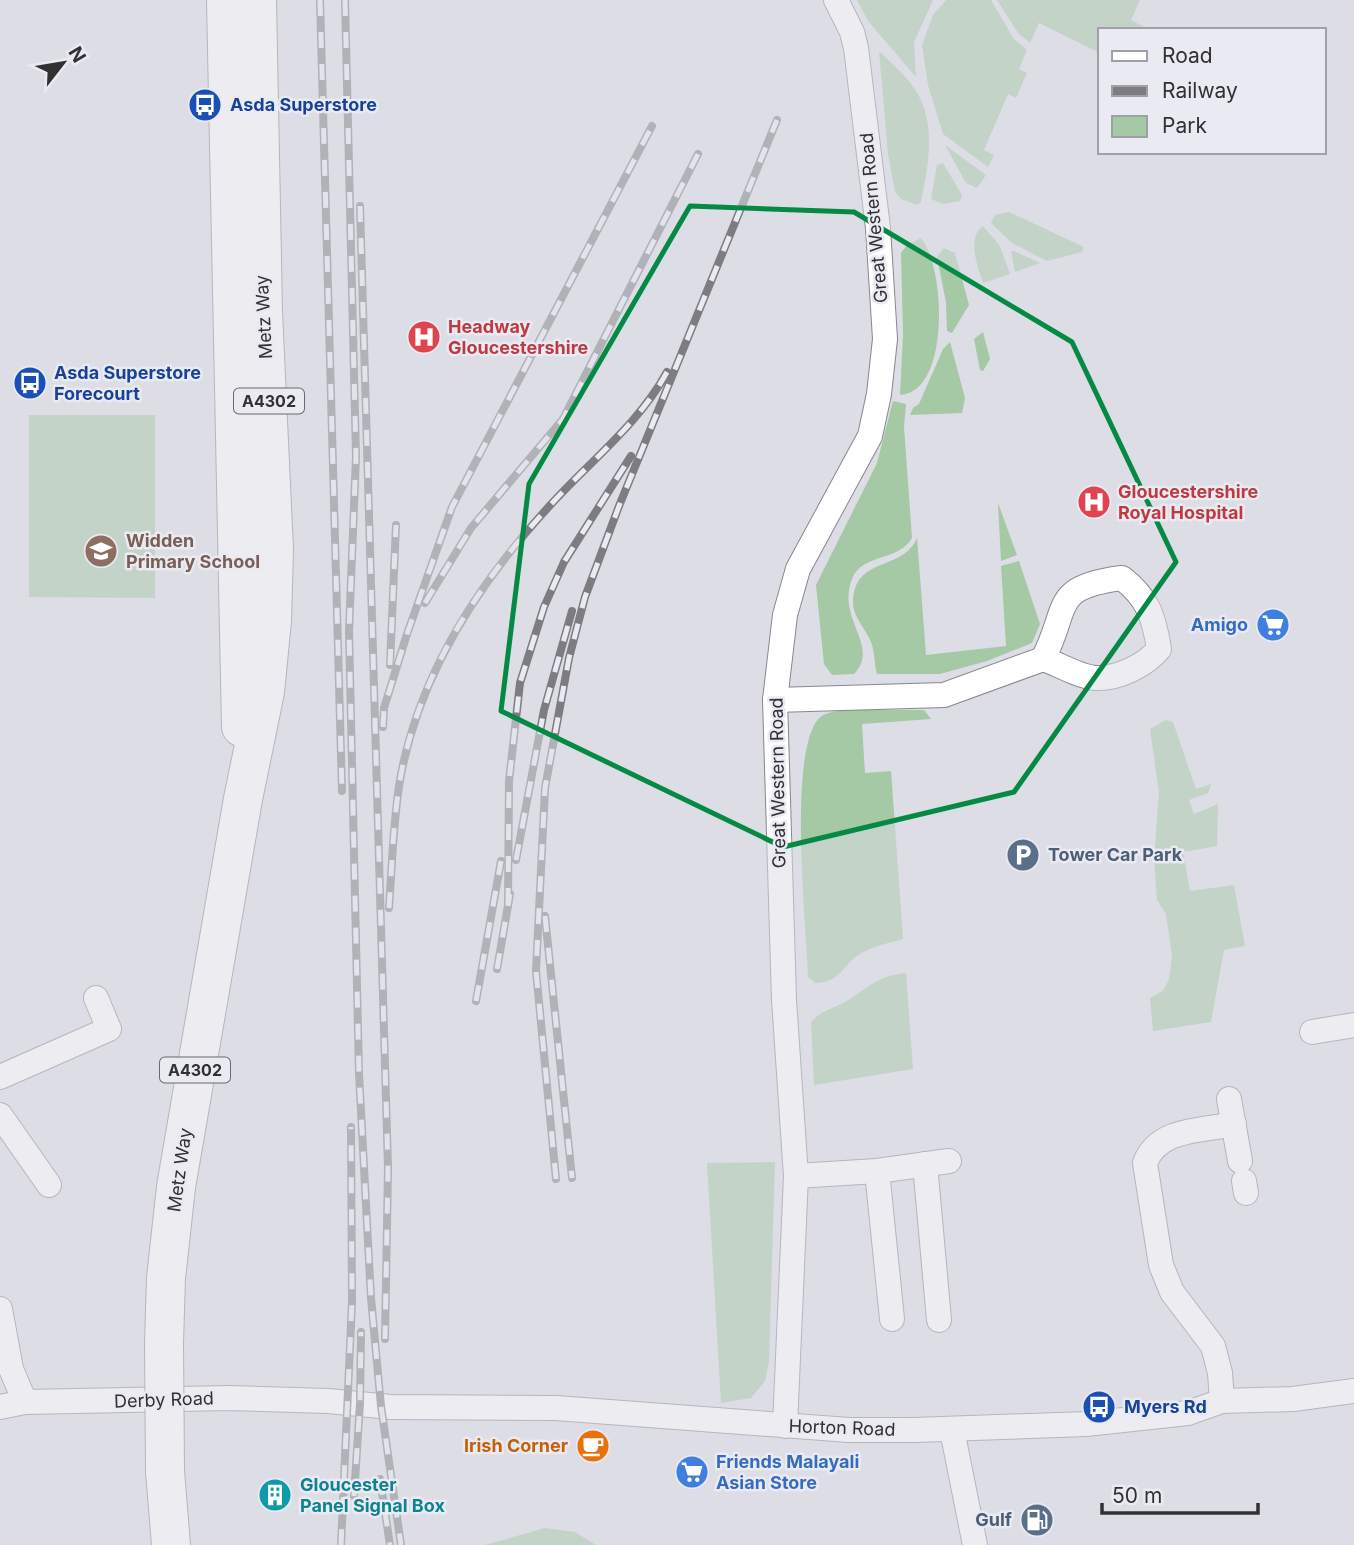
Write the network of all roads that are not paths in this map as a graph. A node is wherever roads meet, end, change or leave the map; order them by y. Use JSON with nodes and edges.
{"nodes":[{"id":1,"x":226,"y":0,"type":"edge"},
{"id":2,"x":257,"y":0,"type":"edge"},
{"id":3,"x":836,"y":0,"type":"edge"},
{"id":4,"x":1043,"y":659,"type":"junction"},
{"id":5,"x":775,"y":700,"type":"junction"},
{"id":6,"x":243,"y":799,"type":"junction"},
{"id":7,"x":96,"y":998,"type":"dead end"},
{"id":8,"x":1354,"y":1025,"type":"edge"},
{"id":9,"x":1312,"y":1032,"type":"dead end"},
{"id":10,"x":0,"y":1077,"type":"edge"},
{"id":11,"x":1229,"y":1099,"type":"dead end"},
{"id":12,"x":0,"y":1115,"type":"edge"},
{"id":13,"x":1234,"y":1125,"type":"junction"},
{"id":14,"x":877,"y":1171,"type":"junction"},
{"id":15,"x":796,"y":1176,"type":"junction"},
{"id":16,"x":1243,"y":1178,"type":"dead end"},
{"id":17,"x":49,"y":1185,"type":"dead end"},
{"id":18,"x":0,"y":1309,"type":"edge"},
{"id":19,"x":892,"y":1319,"type":"dead end"},
{"id":20,"x":939,"y":1320,"type":"dead end"},
{"id":21,"x":1354,"y":1391,"type":"edge"},
{"id":22,"x":328,"y":1401,"type":"joint"},
{"id":23,"x":1222,"y":1401,"type":"junction"},
{"id":24,"x":25,"y":1402,"type":"junction"},
{"id":25,"x":0,"y":1407,"type":"edge"},
{"id":26,"x":785,"y":1426,"type":"junction"},
{"id":27,"x":952,"y":1430,"type":"junction"},
{"id":28,"x":171,"y":1545,"type":"edge"},
{"id":29,"x":975,"y":1545,"type":"edge"}],
"edges":[{"from":1,"to":6,"type":"main road","name":"Metz Way","number":"A4302"},
{"from":2,"to":6,"type":"main road","name":"Metz Way","number":"A4302"},
{"from":3,"to":5,"type":"street","name":"Great Western Road"},
{"from":4,"to":4,"type":"street"},
{"from":4,"to":5,"type":"street"},
{"from":5,"to":15,"type":"street","name":"Great Western Road"},
{"from":6,"to":28,"type":"main road","name":"Metz Way","number":"A4302","bridge":true},
{"from":7,"to":10,"type":"street"},
{"from":8,"to":9,"type":"street"},
{"from":11,"to":13,"type":"street"},
{"from":12,"to":17,"type":"street"},
{"from":13,"to":16,"type":"street"},
{"from":13,"to":23,"type":"street"},
{"from":14,"to":15,"type":"street"},
{"from":14,"to":19,"type":"street"},
{"from":14,"to":20,"type":"street"},
{"from":15,"to":26,"type":"street","name":"Great Western Road"},
{"from":18,"to":24,"type":"street"},
{"from":21,"to":23,"type":"street","name":"Horton Road"},
{"from":22,"to":24,"type":"street","name":"Derby Road"},
{"from":22,"to":26,"type":"street","name":"Horton Road"},
{"from":23,"to":27,"type":"street","name":"Horton Road"},
{"from":24,"to":25,"type":"street","name":"Derby Road"},
{"from":26,"to":27,"type":"street","name":"Horton Road"},
{"from":27,"to":29,"type":"street"}]}
